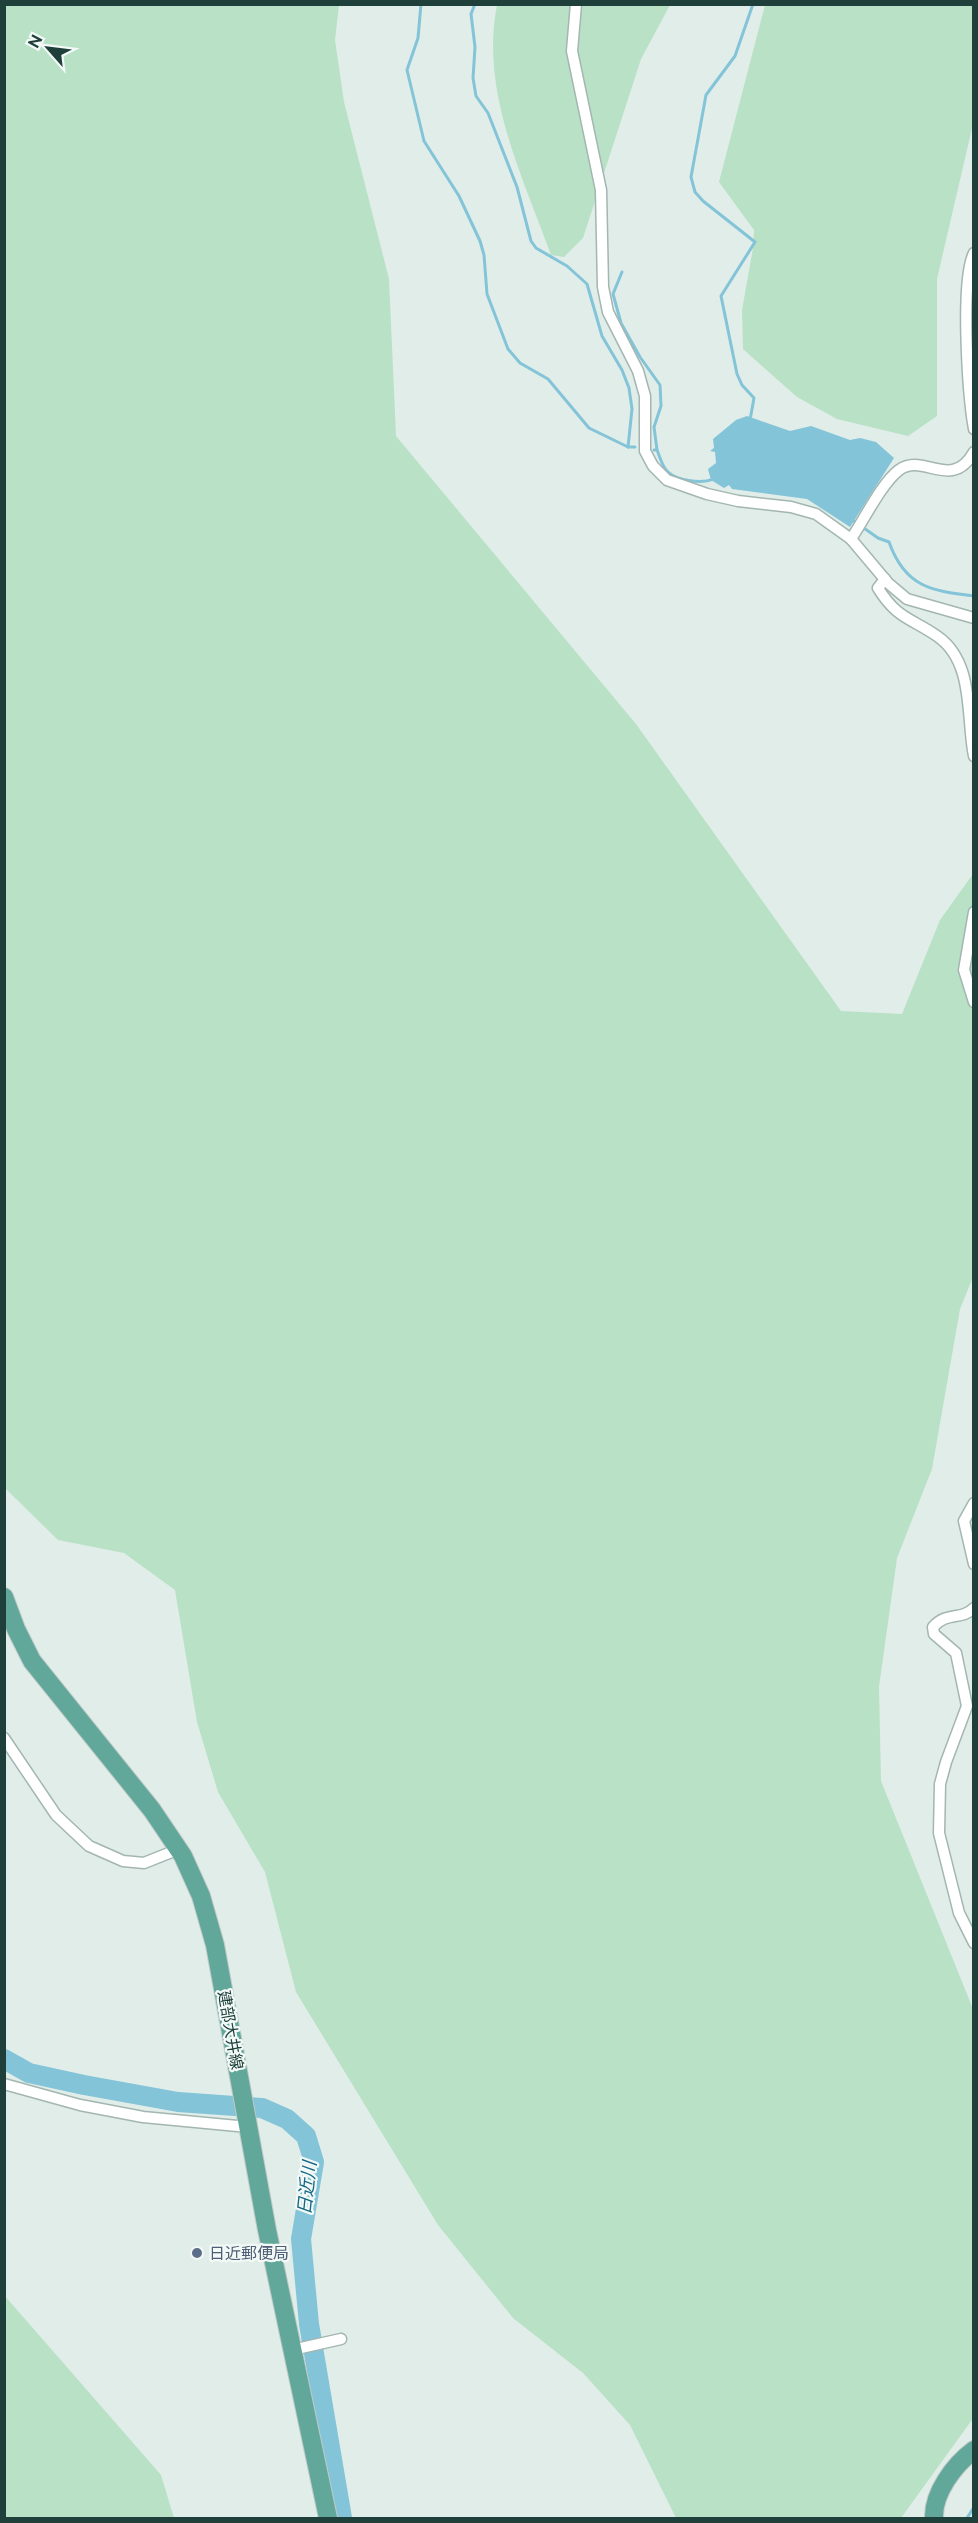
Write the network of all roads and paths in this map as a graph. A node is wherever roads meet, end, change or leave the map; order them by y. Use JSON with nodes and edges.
{"nodes":[{"id":1,"x":576,"y":4,"type":"edge"},
{"id":2,"x":974,"y":253,"type":"edge"},
{"id":3,"x":974,"y":429,"type":"edge"},
{"id":4,"x":973,"y":453,"type":"edge"},
{"id":5,"x":851,"y":540,"type":"junction"},
{"id":6,"x":885,"y":579,"type":"junction"},
{"id":7,"x":974,"y":618,"type":"edge"},
{"id":8,"x":974,"y":756,"type":"edge"},
{"id":9,"x":974,"y":912,"type":"edge"},
{"id":10,"x":974,"y":1002,"type":"edge"},
{"id":11,"x":974,"y":1503,"type":"edge"},
{"id":12,"x":974,"y":1564,"type":"edge"},
{"id":13,"x":4,"y":1597,"type":"edge"},
{"id":14,"x":974,"y":1608,"type":"edge"},
{"id":15,"x":4,"y":1738,"type":"edge"},
{"id":16,"x":179,"y":1849,"type":"junction"},
{"id":17,"x":974,"y":1943,"type":"edge"},
{"id":18,"x":4,"y":2084,"type":"edge"},
{"id":19,"x":247,"y":2122,"type":"junction"},
{"id":20,"x":341,"y":2339,"type":"dead end"},
{"id":21,"x":295,"y":2349,"type":"junction"},
{"id":22,"x":974,"y":2450,"type":"edge"},
{"id":23,"x":328,"y":2518,"type":"edge"},
{"id":24,"x":934,"y":2518,"type":"edge"}],
"edges":[{"from":1,"to":5,"type":"street"},
{"from":2,"to":3,"type":"street"},
{"from":4,"to":5,"type":"street"},
{"from":5,"to":6,"type":"street"},
{"from":6,"to":7,"type":"street"},
{"from":6,"to":8,"type":"street"},
{"from":9,"to":10,"type":"street"},
{"from":11,"to":12,"type":"street"},
{"from":13,"to":16,"type":"main road","name":"建部大井線"},
{"from":14,"to":17,"type":"street"},
{"from":15,"to":16,"type":"street"},
{"from":16,"to":19,"type":"main road","name":"建部大井線"},
{"from":18,"to":19,"type":"street"},
{"from":19,"to":21,"type":"main road","name":"建部大井線"},
{"from":20,"to":21,"type":"street"},
{"from":21,"to":23,"type":"main road","name":"建部大井線"},
{"from":22,"to":24,"type":"main road"}]}
